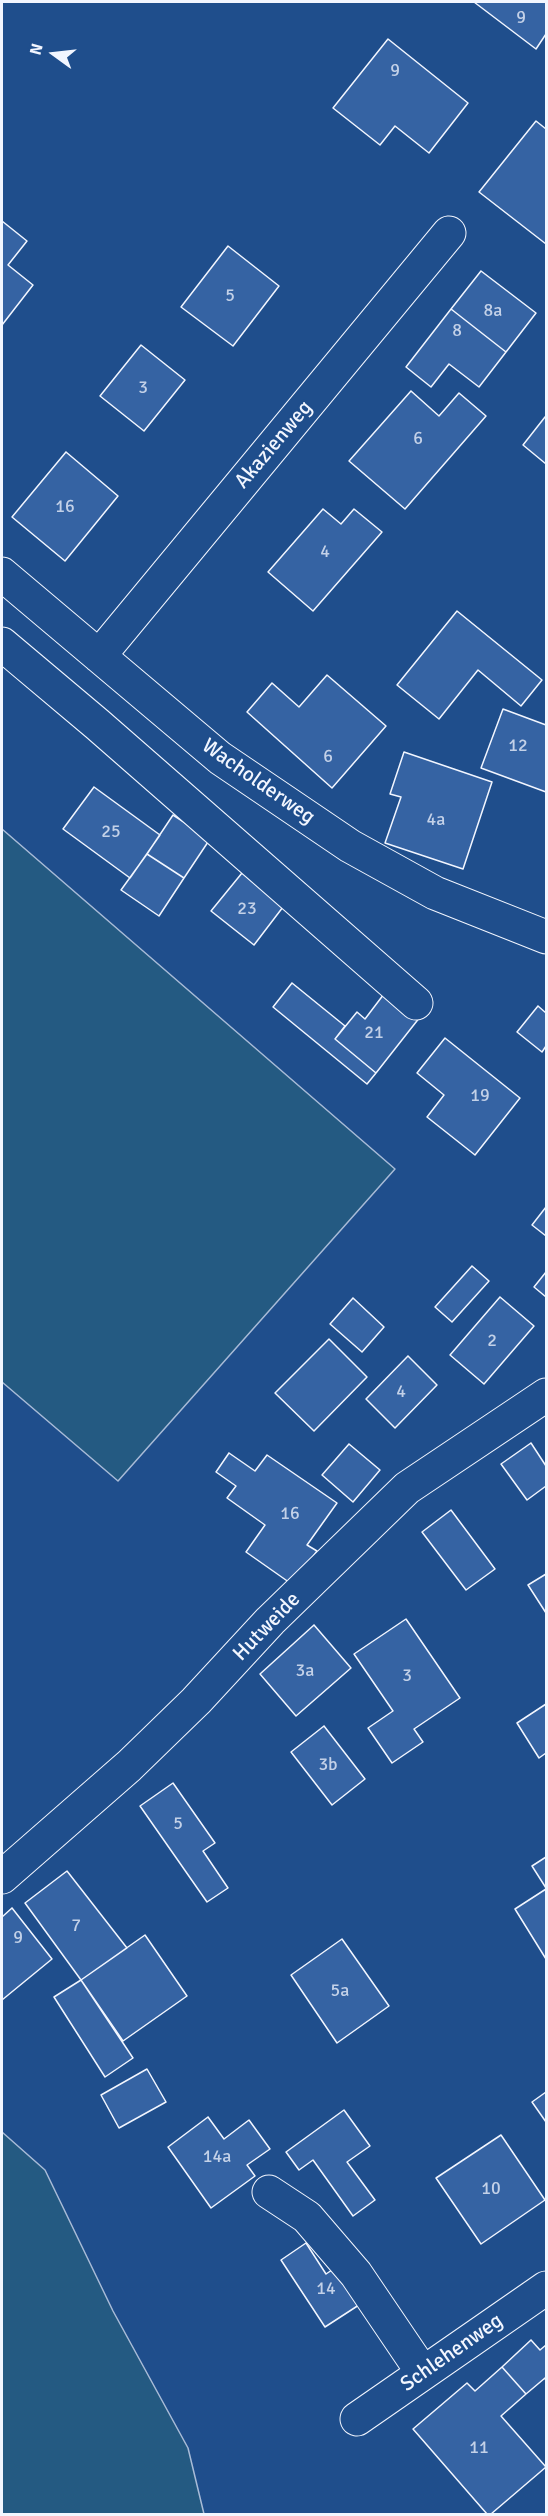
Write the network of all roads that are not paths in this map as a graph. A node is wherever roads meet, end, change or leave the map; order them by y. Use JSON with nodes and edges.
{"nodes":[{"id":1,"x":449,"y":233,"type":"dead end"},
{"id":2,"x":2,"y":574,"type":"edge"},
{"id":3,"x":2,"y":644,"type":"edge"},
{"id":4,"x":99,"y":656,"type":"junction"},
{"id":5,"x":546,"y":937,"type":"edge"},
{"id":6,"x":416,"y":1003,"type":"dead end"},
{"id":7,"x":546,"y":1395,"type":"edge"},
{"id":8,"x":2,"y":1877,"type":"edge"},
{"id":9,"x":269,"y":2192,"type":"dead end"},
{"id":10,"x":546,"y":2288,"type":"edge"},
{"id":11,"x":423,"y":2373,"type":"junction"},
{"id":12,"x":357,"y":2419,"type":"dead end"}],
"edges":[{"from":1,"to":4,"type":"street","name":"Akazienweg"},
{"from":2,"to":4,"type":"street","name":"Wacholderweg"},
{"from":3,"to":6,"type":"street"},
{"from":4,"to":5,"type":"street","name":"Wacholderweg"},
{"from":7,"to":8,"type":"street","name":"Hutweide"},
{"from":9,"to":11,"type":"street"},
{"from":10,"to":11,"type":"street","name":"Schlehenweg"},
{"from":11,"to":12,"type":"street","name":"Schlehenweg"}]}
